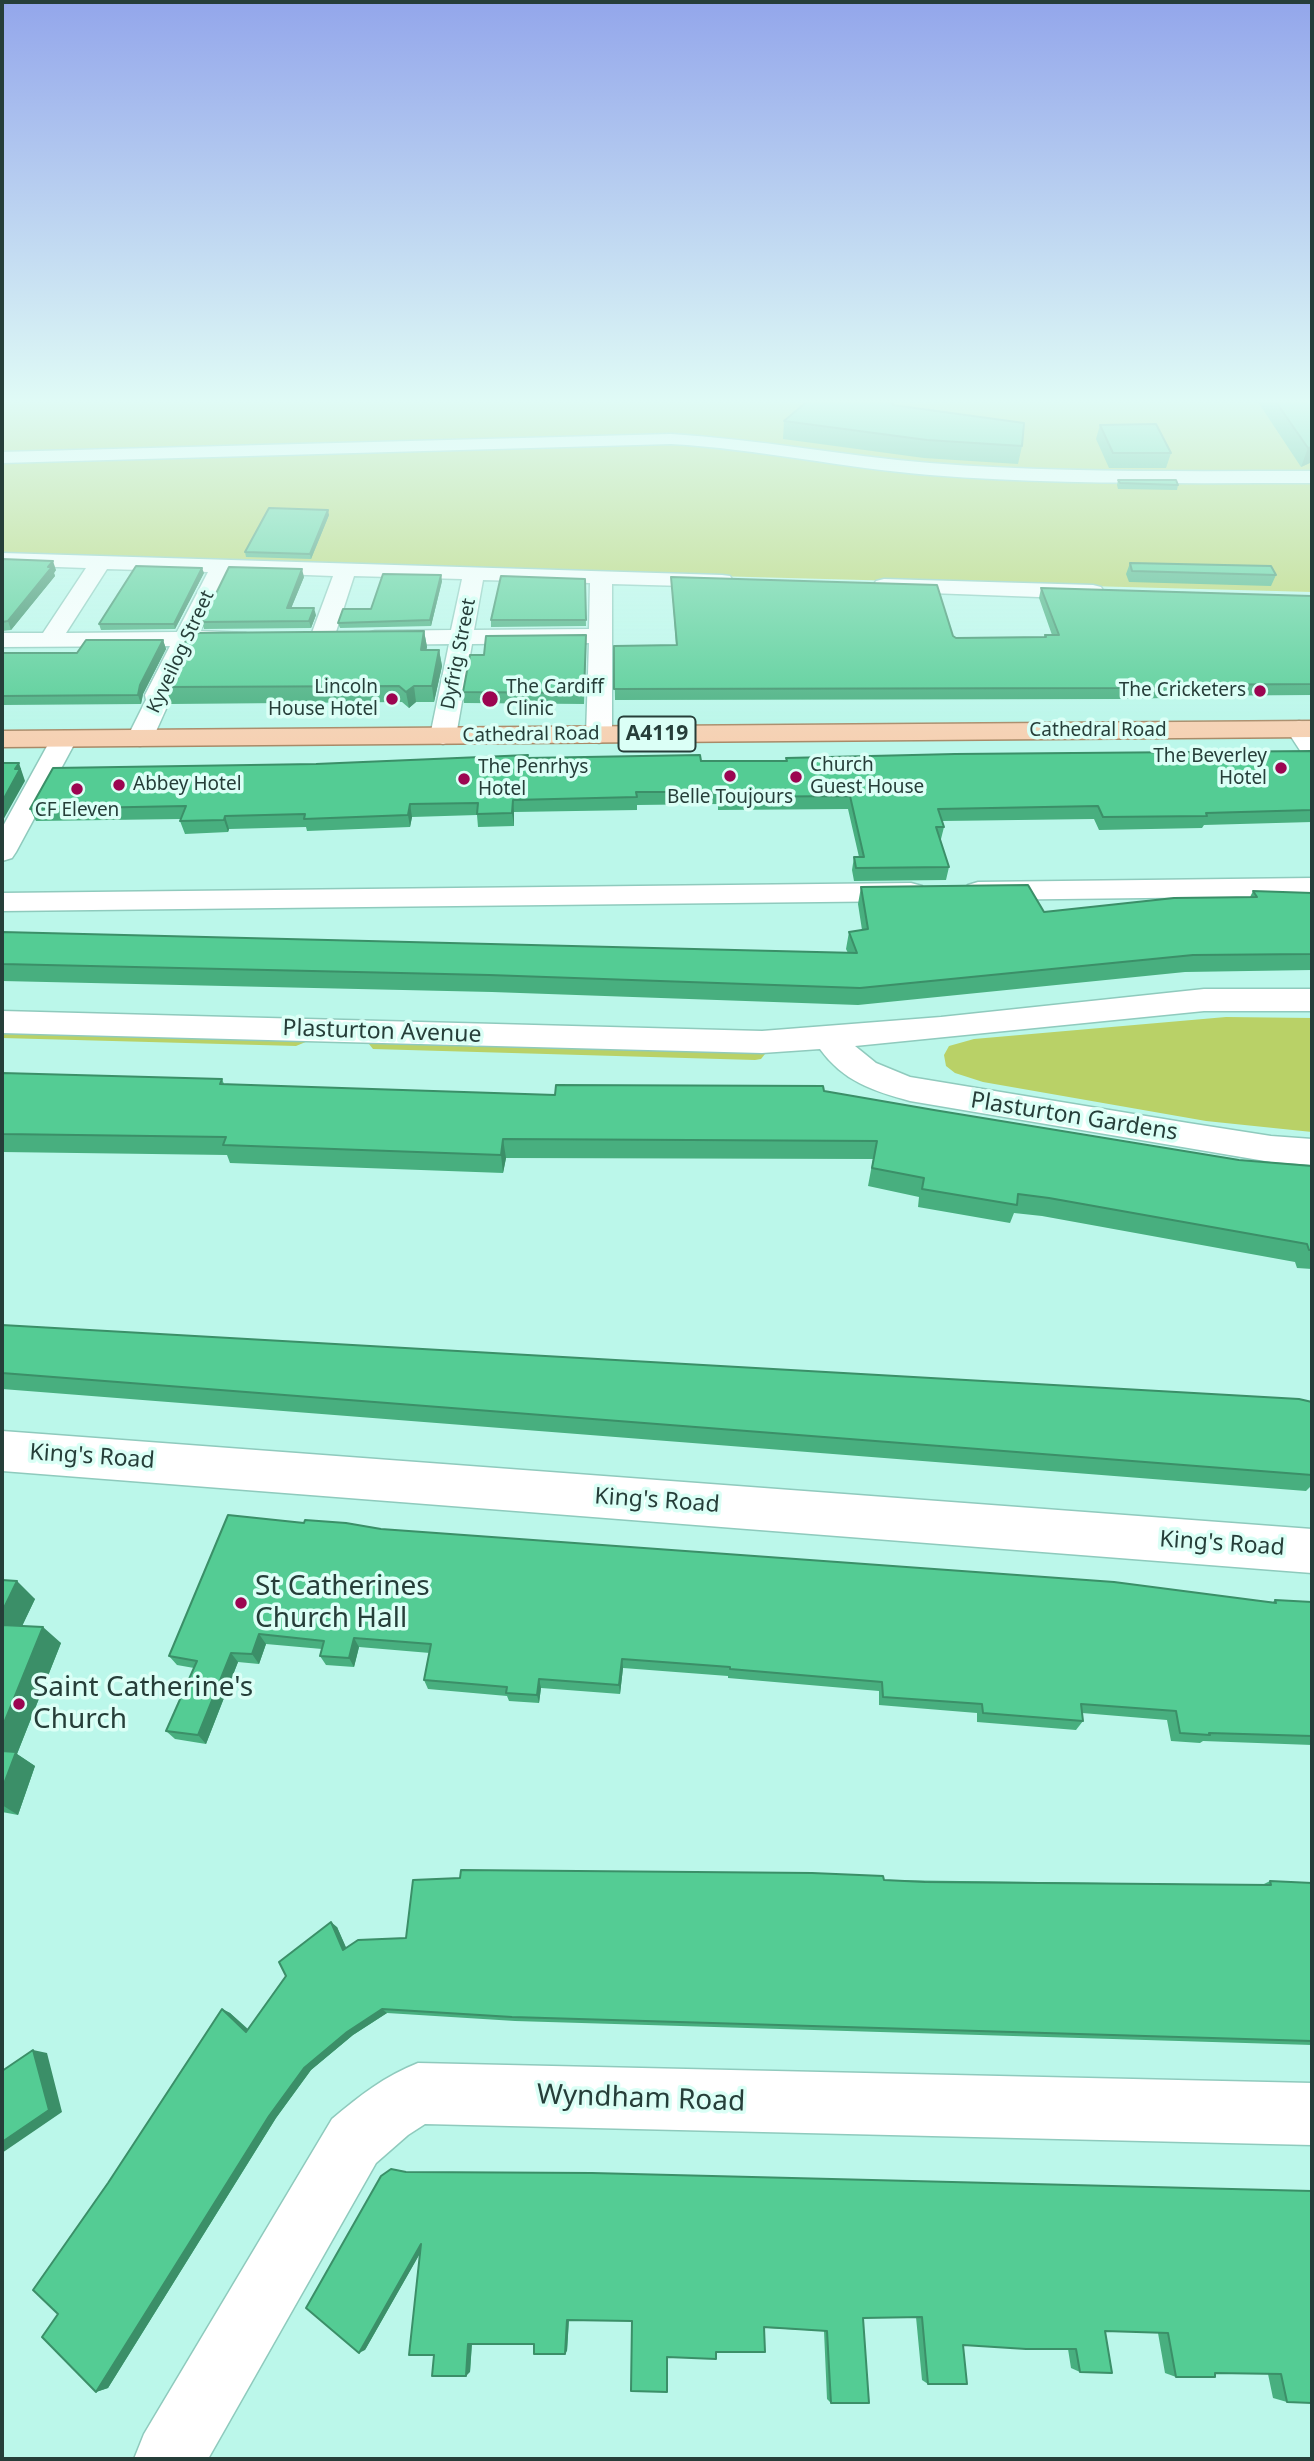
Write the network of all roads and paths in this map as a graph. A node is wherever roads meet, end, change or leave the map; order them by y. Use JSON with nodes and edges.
{"nodes":[{"id":1,"x":2,"y":559,"type":"edge"},
{"id":2,"x":101,"y":562,"type":"junction"},
{"id":3,"x":222,"y":565,"type":"junction"},
{"id":4,"x":346,"y":569,"type":"junction"},
{"id":5,"x":474,"y":572,"type":"junction"},
{"id":6,"x":601,"y":578,"type":"junction"},
{"id":7,"x":749,"y":582,"type":"edge"},
{"id":8,"x":858,"y":585,"type":"edge"},
{"id":9,"x":1112,"y":592,"type":"edge"},
{"id":10,"x":601,"y":636,"type":"junction"},
{"id":11,"x":462,"y":637,"type":"junction"},
{"id":12,"x":186,"y":638,"type":"junction"},
{"id":13,"x":256,"y":638,"type":"edge"},
{"id":14,"x":295,"y":638,"type":"edge"},
{"id":15,"x":322,"y":638,"type":"junction"},
{"id":16,"x":50,"y":639,"type":"junction"},
{"id":17,"x":2,"y":640,"type":"edge"},
{"id":18,"x":599,"y":735,"type":"junction"},
{"id":19,"x":443,"y":736,"type":"junction"},
{"id":20,"x":1308,"y":736,"type":"edge"},
{"id":21,"x":64,"y":738,"type":"junction"},
{"id":22,"x":140,"y":738,"type":"junction"},
{"id":23,"x":2,"y":739,"type":"edge"},
{"id":24,"x":2,"y":852,"type":"edge"},
{"id":25,"x":1312,"y":887,"type":"edge"},
{"id":26,"x":2,"y":902,"type":"edge"},
{"id":27,"x":1312,"y":1000,"type":"edge"},
{"id":28,"x":2,"y":1022,"type":"edge"},
{"id":29,"x":2,"y":1044,"type":"edge"},
{"id":30,"x":835,"y":1047,"type":"junction"},
{"id":31,"x":761,"y":1055,"type":"junction"},
{"id":32,"x":1312,"y":1152,"type":"edge"},
{"id":33,"x":2,"y":1451,"type":"edge"},
{"id":34,"x":1312,"y":1551,"type":"edge"},
{"id":35,"x":1312,"y":2114,"type":"edge"},
{"id":36,"x":169,"y":2459,"type":"edge"}],
"edges":[{"from":1,"to":2,"type":"street"},
{"from":2,"to":3,"type":"street"},
{"from":2,"to":16,"type":"street"},
{"from":3,"to":4,"type":"street"},
{"from":3,"to":12,"type":"street","name":"Kyveilog Street"},
{"from":4,"to":5,"type":"street"},
{"from":4,"to":15,"type":"street"},
{"from":5,"to":6,"type":"street"},
{"from":5,"to":11,"type":"street","name":"Dyfrig Street"},
{"from":6,"to":7,"type":"street"},
{"from":6,"to":10,"type":"street"},
{"from":8,"to":9,"type":"street"},
{"from":10,"to":11,"type":"street"},
{"from":10,"to":18,"type":"street"},
{"from":11,"to":15,"type":"street"},
{"from":11,"to":19,"type":"street","name":"Dyfrig Street"},
{"from":12,"to":13,"type":"street"},
{"from":12,"to":16,"type":"street"},
{"from":12,"to":22,"type":"street","name":"Kyveilog Street"},
{"from":14,"to":15,"type":"street"},
{"from":16,"to":17,"type":"street"},
{"from":18,"to":19,"type":"main road","name":"Cathedral Road","number":"A4119"},
{"from":18,"to":20,"type":"main road","name":"Cathedral Road","number":"A4119"},
{"from":19,"to":22,"type":"main road","name":"Cathedral Road","number":"A4119"},
{"from":21,"to":22,"type":"main road","name":"Cathedral Road","number":"A4119"},
{"from":21,"to":23,"type":"main road","name":"Cathedral Road","number":"A4119"},
{"from":21,"to":24,"type":"street"},
{"from":25,"to":26,"type":"street"},
{"from":27,"to":30,"type":"street"},
{"from":28,"to":31,"type":"street","name":"Plasturton Avenue"},
{"from":29,"to":31,"type":"street","name":"Plasturton Avenue"},
{"from":30,"to":31,"type":"street"},
{"from":30,"to":32,"type":"street","name":"Plasturton Gardens"},
{"from":33,"to":34,"type":"street","name":"King's Road"},
{"from":35,"to":36,"type":"street","name":"Wyndham Road"}]}
